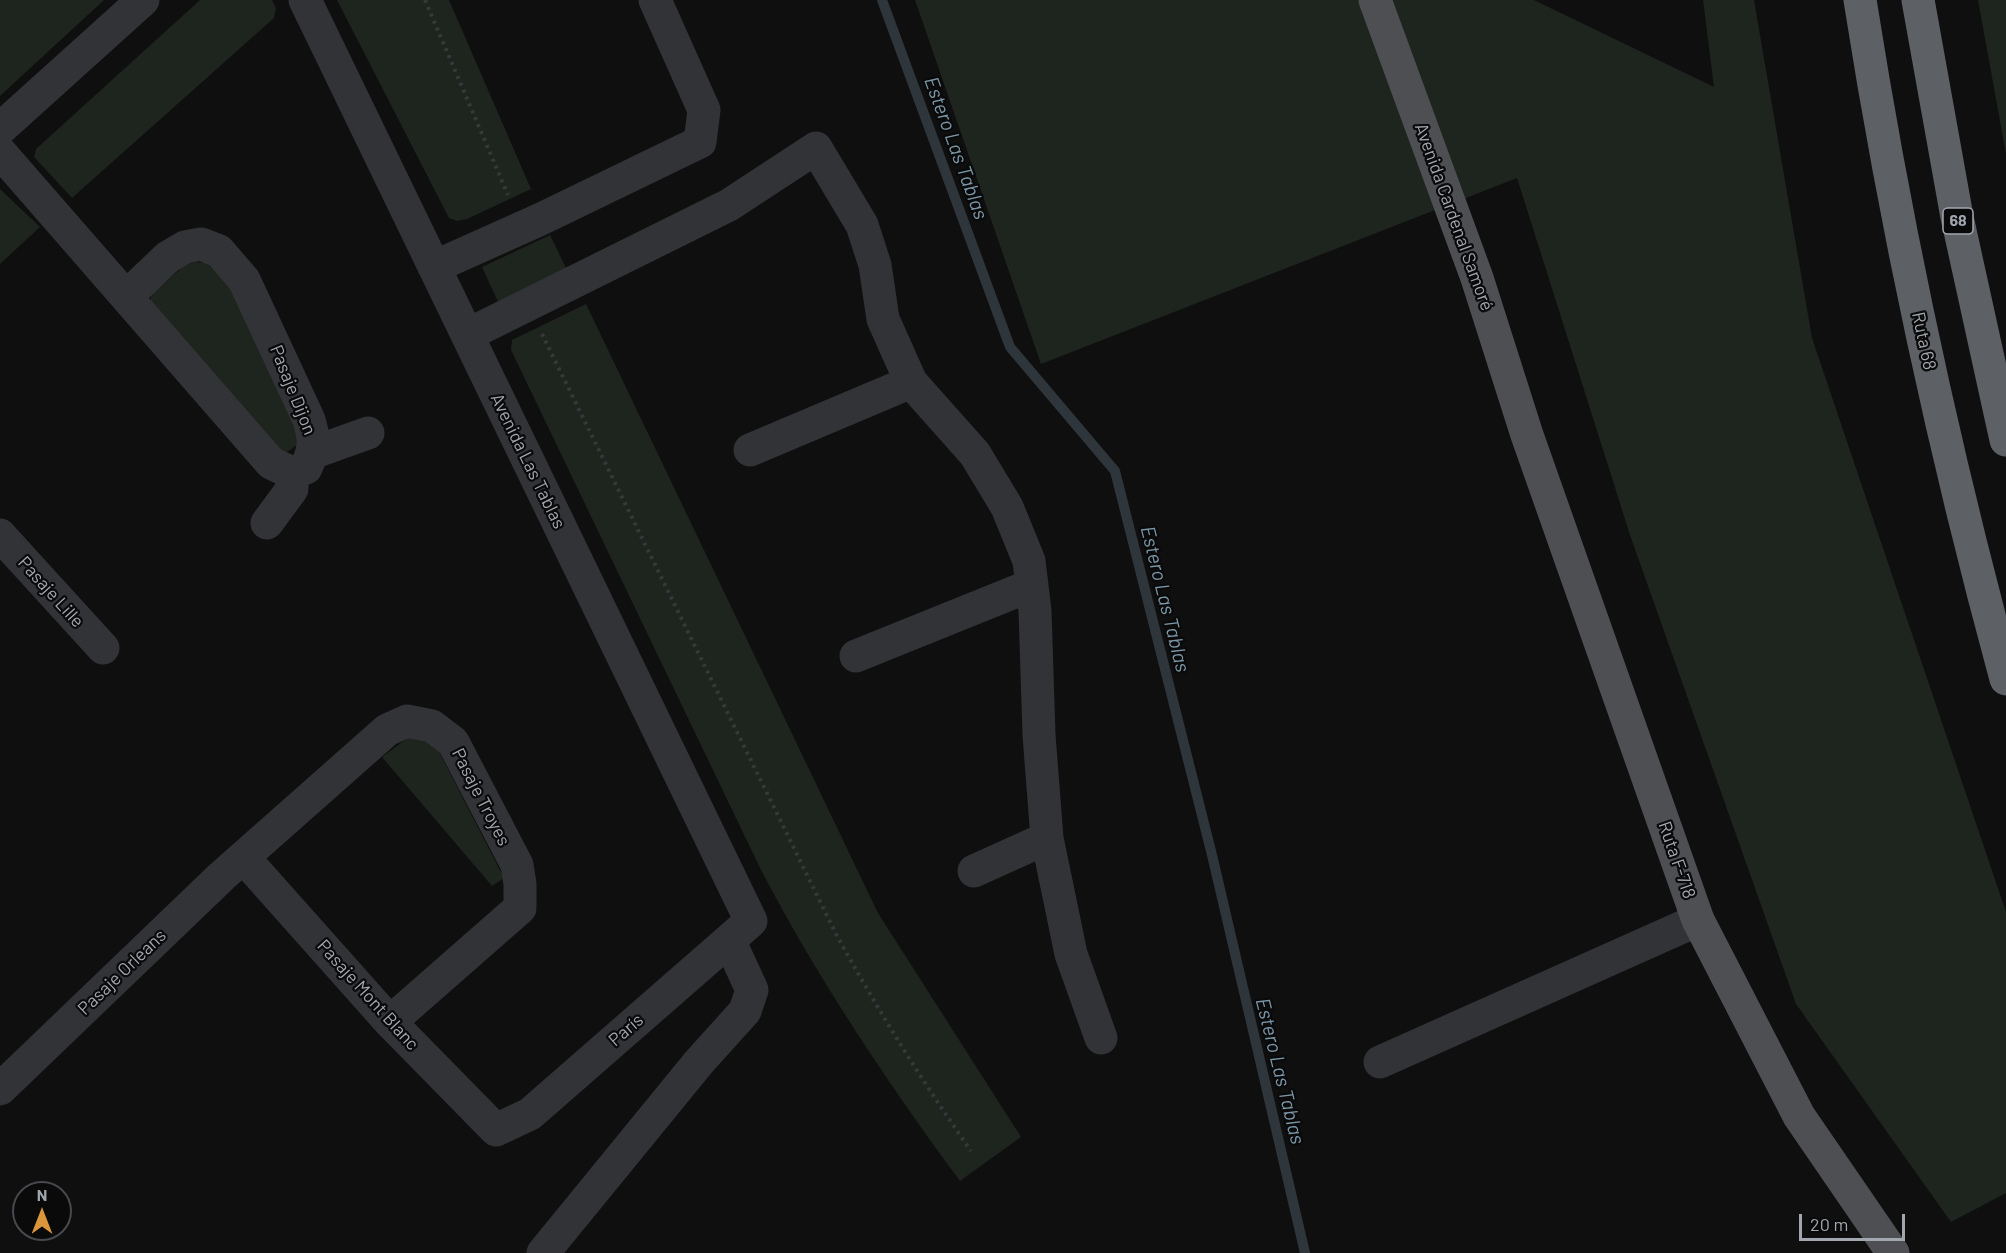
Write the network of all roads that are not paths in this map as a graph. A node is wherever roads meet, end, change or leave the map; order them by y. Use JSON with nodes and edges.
{"nodes":[{"id":1,"x":143,"y":0,"type":"edge"},
{"id":2,"x":305,"y":0,"type":"edge"},
{"id":3,"x":655,"y":0,"type":"edge"},
{"id":4,"x":1375,"y":0,"type":"edge"},
{"id":5,"x":1860,"y":0,"type":"edge"},
{"id":6,"x":1918,"y":0,"type":"edge"},
{"id":7,"x":0,"y":129,"type":"edge"},
{"id":8,"x":0,"y":152,"type":"edge"},
{"id":9,"x":434,"y":267,"type":"junction"},
{"id":10,"x":127,"y":296,"type":"junction"},
{"id":11,"x":467,"y":335,"type":"junction"},
{"id":12,"x":911,"y":382,"type":"junction"},
{"id":13,"x":368,"y":433,"type":"dead end"},
{"id":14,"x":1527,"y":435,"type":"joint"},
{"id":15,"x":2006,"y":440,"type":"edge"},
{"id":16,"x":750,"y":450,"type":"dead end"},
{"id":17,"x":302,"y":463,"type":"junction"},
{"id":18,"x":267,"y":524,"type":"dead end"},
{"id":19,"x":0,"y":535,"type":"edge"},
{"id":20,"x":1032,"y":585,"type":"junction"},
{"id":21,"x":103,"y":648,"type":"dead end"},
{"id":22,"x":856,"y":656,"type":"dead end"},
{"id":23,"x":2006,"y":679,"type":"edge"},
{"id":24,"x":1047,"y":838,"type":"junction"},
{"id":25,"x":244,"y":858,"type":"junction"},
{"id":26,"x":974,"y":871,"type":"dead end"},
{"id":27,"x":1698,"y":920,"type":"junction"},
{"id":28,"x":740,"y":930,"type":"junction"},
{"id":29,"x":390,"y":1022,"type":"junction"},
{"id":30,"x":1101,"y":1038,"type":"dead end"},
{"id":31,"x":1380,"y":1062,"type":"dead end"},
{"id":32,"x":0,"y":1089,"type":"edge"},
{"id":33,"x":496,"y":1130,"type":"joint"},
{"id":34,"x":543,"y":1253,"type":"edge"},
{"id":35,"x":1893,"y":1253,"type":"edge"}],
"edges":[{"from":1,"to":7,"type":"street"},
{"from":2,"to":9,"type":"street","name":"Avenida Las Tablas"},
{"from":3,"to":9,"type":"street"},
{"from":4,"to":14,"type":"main road","name":"Avenida Cardenal Samoré"},
{"from":5,"to":23,"type":"highway","name":"Ruta 68"},
{"from":6,"to":15,"type":"highway","number":"68"},
{"from":8,"to":10,"type":"street"},
{"from":9,"to":11,"type":"street","name":"Avenida Las Tablas"},
{"from":10,"to":17,"type":"street"},
{"from":10,"to":17,"type":"street","name":"Pasaje Dijon"},
{"from":11,"to":12,"type":"street"},
{"from":11,"to":28,"type":"street","name":"Avenida Las Tablas"},
{"from":12,"to":16,"type":"street"},
{"from":12,"to":20,"type":"street"},
{"from":13,"to":17,"type":"street"},
{"from":14,"to":27,"type":"main road","name":"Ruta F-718"},
{"from":17,"to":18,"type":"street"},
{"from":19,"to":21,"type":"street","name":"Pasaje Lille"},
{"from":20,"to":22,"type":"street"},
{"from":20,"to":24,"type":"street"},
{"from":24,"to":26,"type":"street"},
{"from":24,"to":30,"type":"street"},
{"from":25,"to":29,"type":"street","name":"Pasaje Mont Blanc"},
{"from":25,"to":29,"type":"street","name":"Pasaje Troyes"},
{"from":25,"to":32,"type":"street","name":"Pasaje Orleans"},
{"from":27,"to":31,"type":"street"},
{"from":27,"to":35,"type":"main road","name":"Ruta F-718"},
{"from":28,"to":33,"type":"street","name":"París"},
{"from":28,"to":34,"type":"street","name":"Avenida Las Tablas"},
{"from":29,"to":33,"type":"street","name":"Pasaje Mont Blanc"}]}
